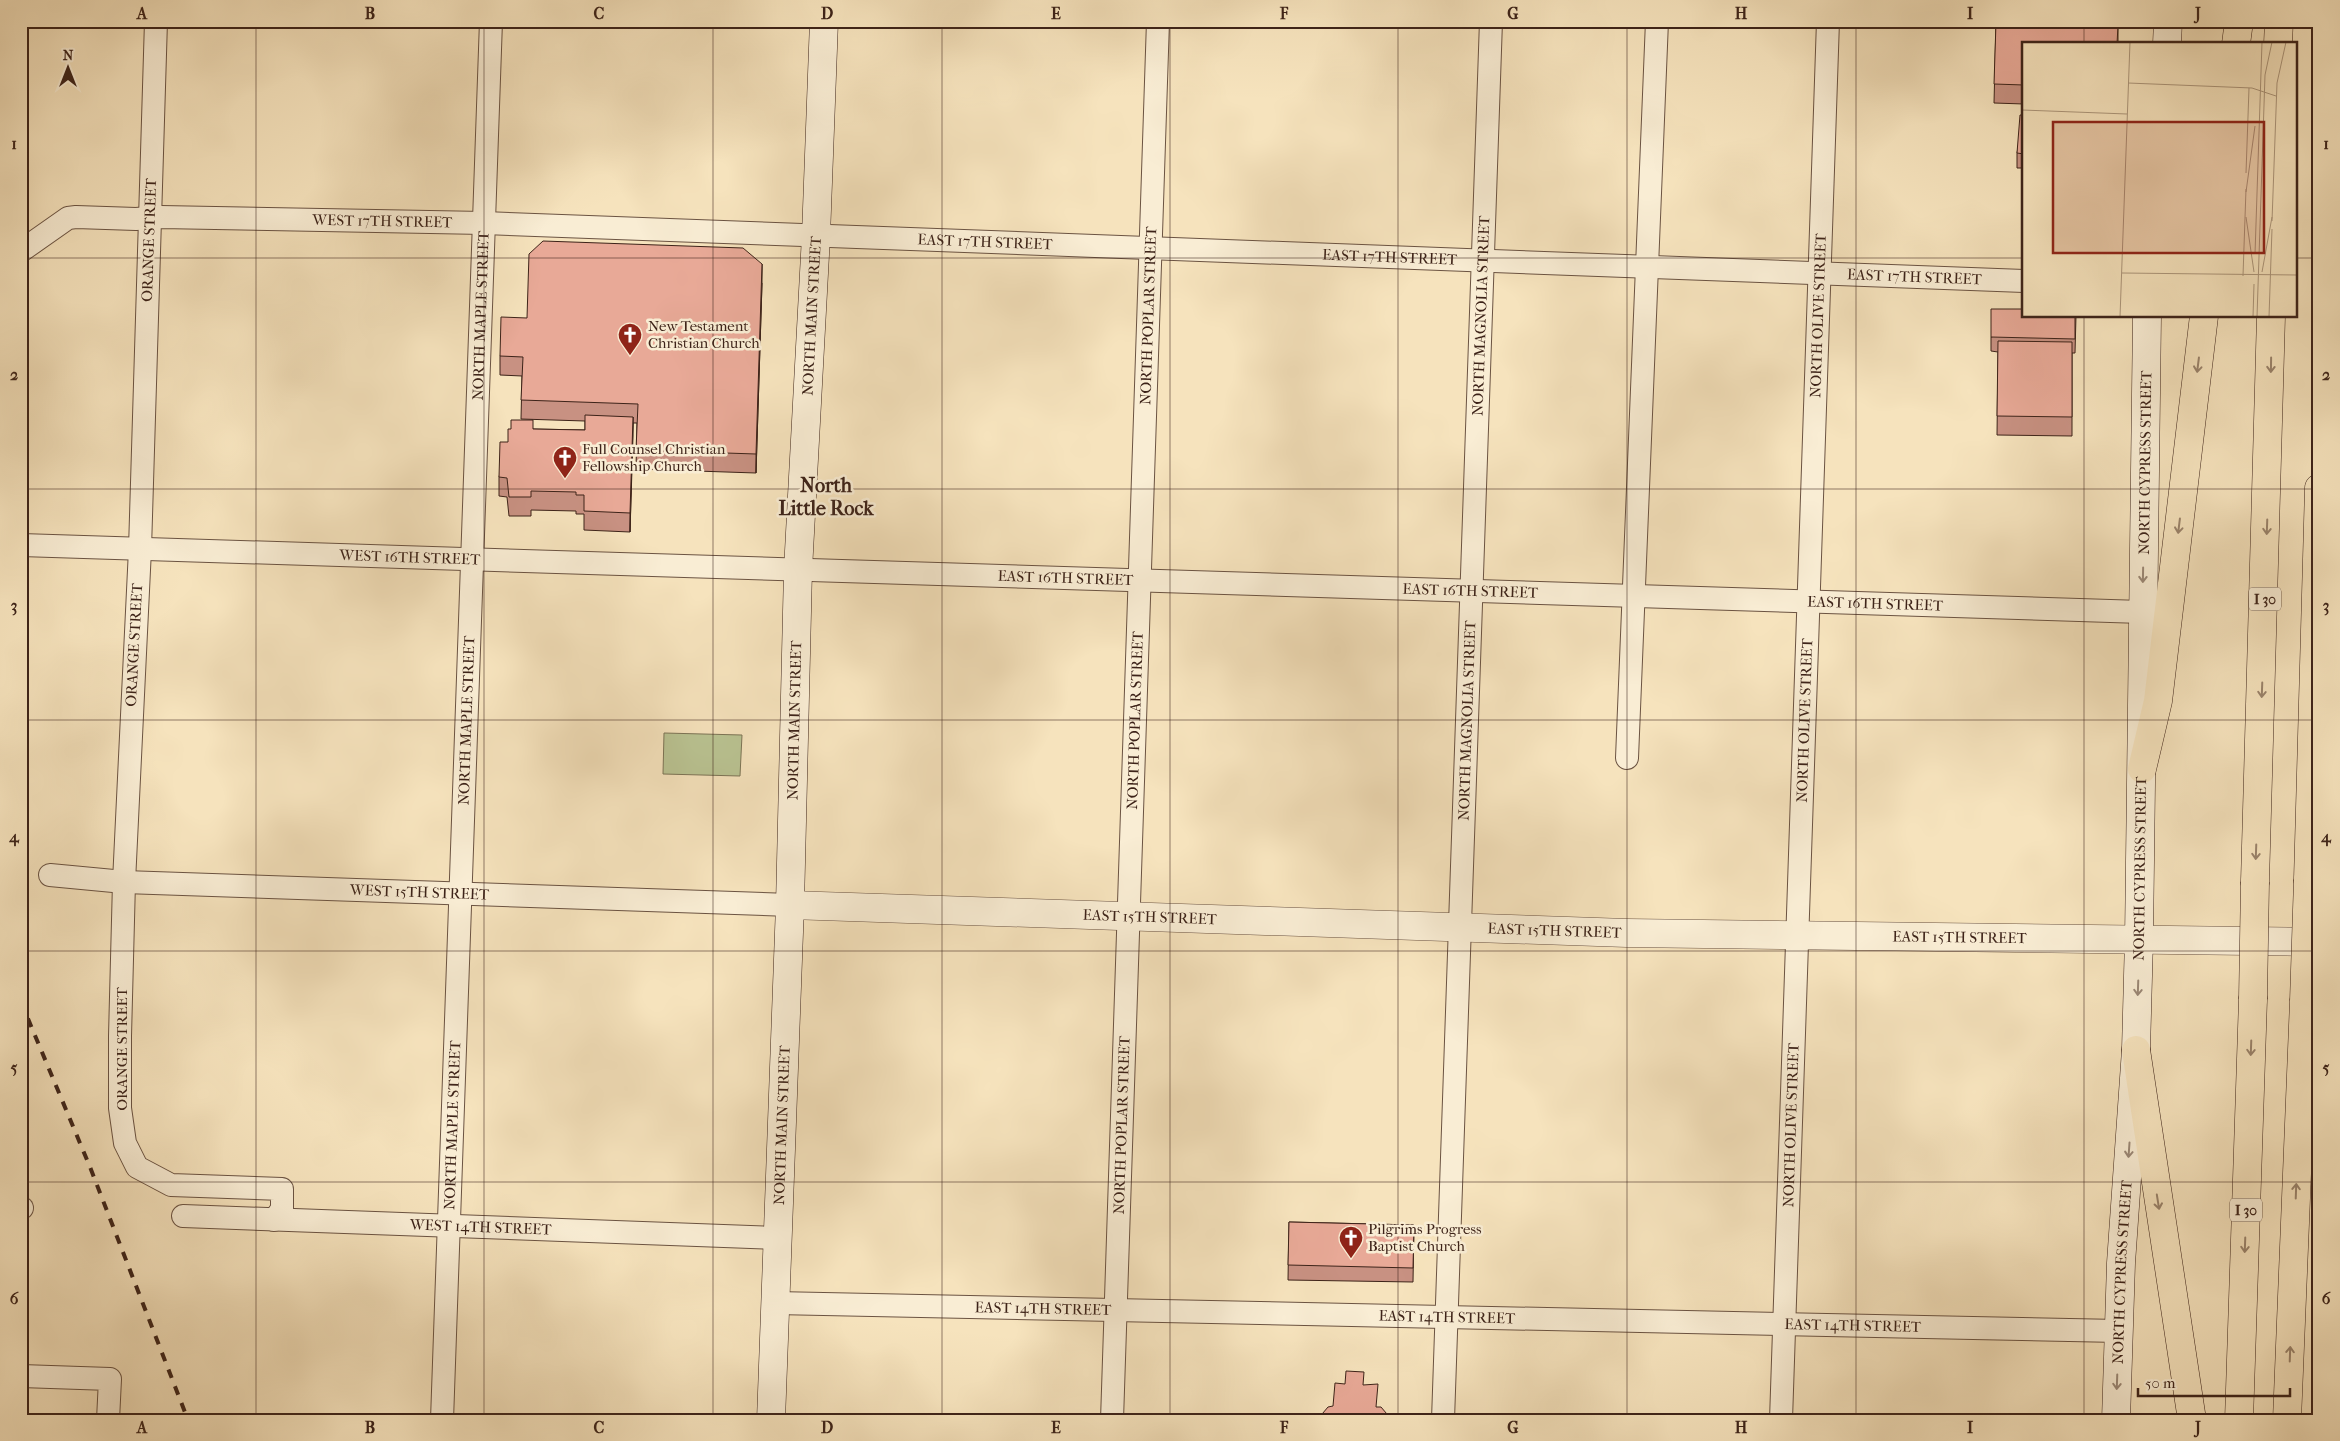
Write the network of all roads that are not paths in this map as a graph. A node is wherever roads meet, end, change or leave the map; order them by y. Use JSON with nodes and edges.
{"nodes":[{"id":1,"x":156,"y":21,"type":"edge"},
{"id":2,"x":491,"y":21,"type":"edge"},
{"id":3,"x":824,"y":21,"type":"edge"},
{"id":4,"x":1158,"y":21,"type":"edge"},
{"id":5,"x":1491,"y":21,"type":"edge"},
{"id":6,"x":1657,"y":21,"type":"edge"},
{"id":7,"x":1828,"y":21,"type":"edge"},
{"id":8,"x":2168,"y":21,"type":"edge"},
{"id":9,"x":2240,"y":21,"type":"edge"},
{"id":10,"x":2278,"y":21,"type":"edge"},
{"id":11,"x":2167,"y":42,"type":"edge"},
{"id":12,"x":2236,"y":42,"type":"edge"},
{"id":13,"x":2278,"y":42,"type":"edge"},
{"id":14,"x":149,"y":218,"type":"junction"},
{"id":15,"x":484,"y":223,"type":"junction"},
{"id":16,"x":816,"y":236,"type":"junction"},
{"id":17,"x":1150,"y":248,"type":"junction"},
{"id":18,"x":21,"y":251,"type":"edge"},
{"id":19,"x":1483,"y":260,"type":"junction"},
{"id":20,"x":1647,"y":267,"type":"junction"},
{"id":21,"x":1820,"y":273,"type":"junction"},
{"id":22,"x":2022,"y":281,"type":"edge"},
{"id":23,"x":2147,"y":318,"type":"edge"},
{"id":24,"x":2204,"y":318,"type":"edge"},
{"id":25,"x":2271,"y":318,"type":"edge"},
{"id":26,"x":2319,"y":488,"type":"edge"},
{"id":27,"x":21,"y":545,"type":"edge"},
{"id":28,"x":140,"y":548,"type":"junction"},
{"id":29,"x":472,"y":559,"type":"junction"},
{"id":30,"x":798,"y":570,"type":"junction"},
{"id":31,"x":1140,"y":581,"type":"junction"},
{"id":32,"x":1472,"y":591,"type":"junction"},
{"id":33,"x":1633,"y":596,"type":"junction"},
{"id":34,"x":1809,"y":602,"type":"junction"},
{"id":35,"x":2142,"y":612,"type":"junction"},
{"id":36,"x":1627,"y":758,"type":"dead end"},
{"id":37,"x":2142,"y":769,"type":"junction"},
{"id":38,"x":50,"y":875,"type":"dead end"},
{"id":39,"x":124,"y":882,"type":"junction"},
{"id":40,"x":461,"y":893,"type":"junction"},
{"id":41,"x":790,"y":905,"type":"junction"},
{"id":42,"x":1128,"y":917,"type":"junction"},
{"id":43,"x":1460,"y":928,"type":"junction"},
{"id":44,"x":1798,"y":934,"type":"junction"},
{"id":45,"x":2139,"y":939,"type":"junction"},
{"id":46,"x":2319,"y":942,"type":"edge"},
{"id":47,"x":2136,"y":1050,"type":"junction"},
{"id":48,"x":230,"y":1187,"type":"junction"},
{"id":49,"x":183,"y":1216,"type":"dead end"},
{"id":50,"x":240,"y":1219,"type":"junction"},
{"id":51,"x":274,"y":1220,"type":"junction"},
{"id":52,"x":449,"y":1227,"type":"junction"},
{"id":53,"x":777,"y":1238,"type":"junction"},
{"id":54,"x":775,"y":1303,"type":"junction"},
{"id":55,"x":1115,"y":1311,"type":"junction"},
{"id":56,"x":1447,"y":1318,"type":"junction"},
{"id":57,"x":1784,"y":1324,"type":"junction"},
{"id":58,"x":2119,"y":1331,"type":"junction"},
{"id":59,"x":21,"y":1376,"type":"edge"},
{"id":60,"x":108,"y":1420,"type":"edge"},
{"id":61,"x":442,"y":1420,"type":"edge"},
{"id":62,"x":771,"y":1420,"type":"edge"},
{"id":63,"x":1112,"y":1420,"type":"edge"},
{"id":64,"x":1443,"y":1420,"type":"edge"},
{"id":65,"x":1781,"y":1420,"type":"edge"},
{"id":66,"x":2116,"y":1420,"type":"edge"},
{"id":67,"x":2192,"y":1420,"type":"edge"},
{"id":68,"x":2239,"y":1420,"type":"edge"},
{"id":69,"x":2287,"y":1420,"type":"edge"}],
"edges":[{"from":1,"to":14,"type":"street","name":"ORANGE STREET"},
{"from":2,"to":15,"type":"street","name":"NORTH MAPLE STREET"},
{"from":3,"to":16,"type":"main road","name":"NORTH MAIN STREET"},
{"from":4,"to":17,"type":"street","name":"NORTH POPLAR STREET"},
{"from":5,"to":19,"type":"street","name":"NORTH MAGNOLIA STREET"},
{"from":6,"to":20,"type":"street"},
{"from":7,"to":21,"type":"street","name":"NORTH OLIVE STREET"},
{"from":8,"to":11,"type":"main road"},
{"from":9,"to":12,"type":"highway"},
{"from":10,"to":13,"type":"highway"},
{"from":14,"to":15,"type":"street","name":"WEST 17TH STREET"},
{"from":14,"to":18,"type":"street","name":"WEST 17TH STREET"},
{"from":14,"to":28,"type":"street","name":"ORANGE STREET"},
{"from":15,"to":16,"type":"street","name":"WEST 17TH STREET"},
{"from":15,"to":29,"type":"street","name":"NORTH MAPLE STREET"},
{"from":16,"to":17,"type":"street","name":"EAST 17TH STREET"},
{"from":16,"to":30,"type":"main road","name":"NORTH MAIN STREET"},
{"from":17,"to":19,"type":"street","name":"EAST 17TH STREET"},
{"from":17,"to":31,"type":"street","name":"NORTH POPLAR STREET"},
{"from":19,"to":20,"type":"street","name":"EAST 17TH STREET"},
{"from":19,"to":32,"type":"street","name":"NORTH MAGNOLIA STREET"},
{"from":20,"to":21,"type":"street","name":"EAST 17TH STREET"},
{"from":20,"to":33,"type":"street"},
{"from":21,"to":22,"type":"street","name":"EAST 17TH STREET"},
{"from":21,"to":34,"type":"street","name":"NORTH OLIVE STREET"},
{"from":23,"to":35,"type":"main road","name":"NORTH CYPRESS STREET","one_way":true},
{"from":24,"to":37,"type":"highway","one_way":true},
{"from":25,"to":68,"type":"highway","number":"I 30","one_way":true,"bridge":true},
{"from":69,"to":26,"type":"highway","one_way":true,"bridge":true},
{"from":27,"to":28,"type":"street","name":"WEST 16TH STREET"},
{"from":28,"to":29,"type":"street","name":"WEST 16TH STREET"},
{"from":28,"to":39,"type":"street","name":"ORANGE STREET"},
{"from":29,"to":30,"type":"street","name":"WEST 16TH STREET"},
{"from":29,"to":40,"type":"street","name":"NORTH MAPLE STREET"},
{"from":30,"to":31,"type":"street","name":"EAST 16TH STREET"},
{"from":30,"to":41,"type":"main road","name":"NORTH MAIN STREET"},
{"from":31,"to":32,"type":"street","name":"EAST 16TH STREET"},
{"from":31,"to":42,"type":"street","name":"NORTH POPLAR STREET"},
{"from":32,"to":33,"type":"street","name":"EAST 16TH STREET"},
{"from":32,"to":43,"type":"street","name":"NORTH MAGNOLIA STREET"},
{"from":33,"to":34,"type":"street","name":"EAST 16TH STREET"},
{"from":33,"to":36,"type":"street"},
{"from":34,"to":35,"type":"street","name":"EAST 16TH STREET"},
{"from":34,"to":44,"type":"street","name":"NORTH OLIVE STREET"},
{"from":35,"to":37,"type":"main road","name":"NORTH CYPRESS STREET"},
{"from":37,"to":45,"type":"main road","name":"NORTH CYPRESS STREET"},
{"from":38,"to":39,"type":"street","name":"WEST 15TH STREET"},
{"from":39,"to":40,"type":"street","name":"WEST 15TH STREET"},
{"from":39,"to":48,"type":"street","name":"ORANGE STREET"},
{"from":40,"to":41,"type":"street","name":"WEST 15TH STREET"},
{"from":40,"to":52,"type":"street","name":"NORTH MAPLE STREET"},
{"from":41,"to":42,"type":"main road","name":"EAST 15TH STREET"},
{"from":41,"to":53,"type":"main road","name":"NORTH MAIN STREET"},
{"from":42,"to":43,"type":"main road","name":"EAST 15TH STREET"},
{"from":42,"to":55,"type":"street","name":"NORTH POPLAR STREET"},
{"from":43,"to":44,"type":"main road","name":"EAST 15TH STREET"},
{"from":43,"to":56,"type":"street","name":"NORTH MAGNOLIA STREET"},
{"from":44,"to":45,"type":"main road","name":"EAST 15TH STREET"},
{"from":44,"to":57,"type":"street","name":"NORTH OLIVE STREET"},
{"from":45,"to":46,"type":"main road","name":"EAST 15TH STREET"},
{"from":45,"to":47,"type":"main road","name":"NORTH CYPRESS STREET","one_way":true},
{"from":47,"to":58,"type":"main road","name":"NORTH CYPRESS STREET","one_way":true},
{"from":47,"to":67,"type":"highway","one_way":true},
{"from":48,"to":50,"type":"street"},
{"from":48,"to":51,"type":"street","name":"ORANGE STREET"},
{"from":49,"to":50,"type":"street","name":"WEST 14TH STREET"},
{"from":50,"to":51,"type":"street","name":"WEST 14TH STREET"},
{"from":51,"to":52,"type":"street","name":"WEST 14TH STREET"},
{"from":52,"to":53,"type":"street","name":"WEST 14TH STREET"},
{"from":52,"to":61,"type":"street","name":"NORTH MAPLE STREET"},
{"from":53,"to":54,"type":"main road","name":"NORTH MAIN STREET"},
{"from":54,"to":55,"type":"street","name":"EAST 14TH STREET"},
{"from":54,"to":62,"type":"main road","name":"NORTH MAIN STREET"},
{"from":55,"to":56,"type":"street","name":"EAST 14TH STREET"},
{"from":55,"to":63,"type":"street","name":"NORTH POPLAR STREET"},
{"from":56,"to":57,"type":"street","name":"EAST 14TH STREET"},
{"from":56,"to":64,"type":"street","name":"NORTH MAGNOLIA STREET"},
{"from":57,"to":58,"type":"street","name":"EAST 14TH STREET"},
{"from":57,"to":65,"type":"street","name":"NORTH OLIVE STREET"},
{"from":58,"to":66,"type":"main road","name":"NORTH CYPRESS STREET","one_way":true},
{"from":59,"to":60,"type":"street"}]}
